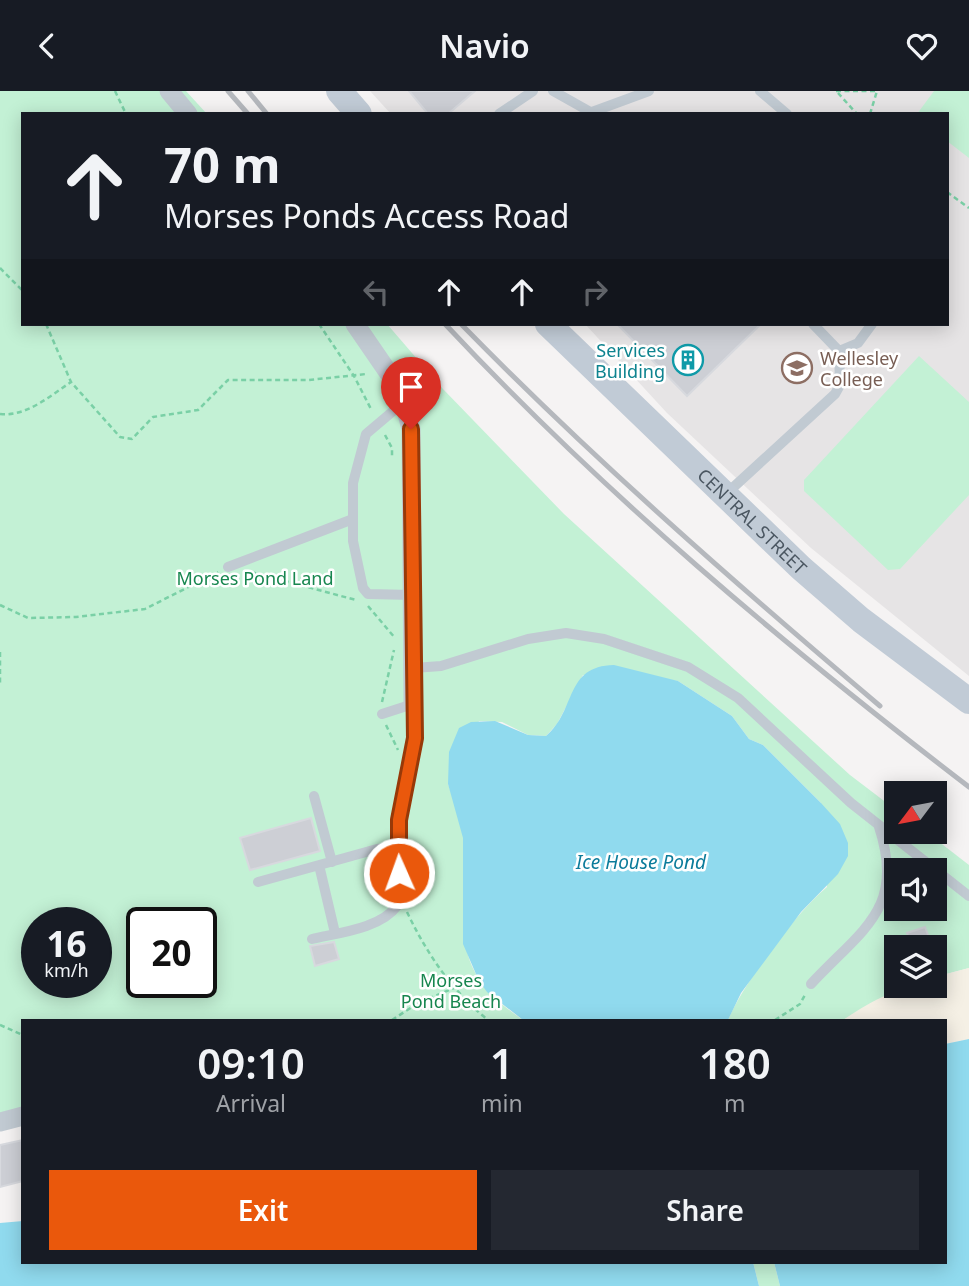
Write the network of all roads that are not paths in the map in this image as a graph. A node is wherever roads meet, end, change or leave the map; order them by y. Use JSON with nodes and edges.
{"nodes":[{"id":1,"x":169,"y":91,"type":"edge"},
{"id":2,"x":339,"y":91,"type":"edge"},
{"id":3,"x":533,"y":91,"type":"edge"},
{"id":4,"x":553,"y":91,"type":"edge"},
{"id":5,"x":649,"y":91,"type":"edge"},
{"id":6,"x":760,"y":91,"type":"edge"},
{"id":7,"x":186,"y":112,"type":"edge"},
{"id":8,"x":357,"y":112,"type":"edge"},
{"id":9,"x":502,"y":112,"type":"edge"},
{"id":10,"x":591,"y":112,"type":"edge"},
{"id":11,"x":596,"y":112,"type":"edge"},
{"id":12,"x":785,"y":112,"type":"edge"},
{"id":13,"x":356,"y":326,"type":"edge"},
{"id":14,"x":550,"y":326,"type":"edge"},
{"id":15,"x":815,"y":326,"type":"edge"},
{"id":16,"x":871,"y":326,"type":"edge"},
{"id":17,"x":839,"y":351,"type":"junction"},
{"id":18,"x":405,"y":401,"type":"junction"},
{"id":19,"x":724,"y":496,"type":"junction"},
{"id":20,"x":353,"y":519,"type":"junction"},
{"id":21,"x":228,"y":567,"type":"road end"},
{"id":22,"x":404,"y":595,"type":"junction"},
{"id":23,"x":414,"y":668,"type":"junction"},
{"id":24,"x":969,"y":701,"type":"edge"},
{"id":25,"x":413,"y":704,"type":"junction"},
{"id":26,"x":383,"y":715,"type":"road end"},
{"id":27,"x":314,"y":796,"type":"dead end"},
{"id":28,"x":878,"y":827,"type":"junction"},
{"id":29,"x":398,"y":847,"type":"junction"},
{"id":30,"x":332,"y":862,"type":"junction"},
{"id":31,"x":319,"y":865,"type":"junction"},
{"id":32,"x":258,"y":882,"type":"dead end"},
{"id":33,"x":969,"y":896,"type":"edge"},
{"id":34,"x":335,"y":933,"type":"junction"},
{"id":35,"x":312,"y":939,"type":"dead end"},
{"id":36,"x":811,"y":984,"type":"road end"},
{"id":37,"x":21,"y":1117,"type":"edge"},
{"id":38,"x":0,"y":1122,"type":"edge"}],
"edges":[{"from":1,"to":7,"type":"street"},
{"from":2,"to":8,"type":"main road"},
{"from":3,"to":9,"type":"lane"},
{"from":4,"to":10,"type":"lane"},
{"from":5,"to":11,"type":"lane"},
{"from":6,"to":12,"type":"lane"},
{"from":13,"to":18,"type":"street"},
{"from":14,"to":19,"type":"main road","name":"CENTRAL STREET"},
{"from":15,"to":17,"type":"lane"},
{"from":16,"to":17,"type":"lane"},
{"from":17,"to":19,"type":"lane"},
{"from":18,"to":20,"type":"lane"},
{"from":18,"to":22,"type":"street"},
{"from":19,"to":24,"type":"main road","name":"CENTRAL STREET"},
{"from":20,"to":21,"type":"lane"},
{"from":20,"to":22,"type":"lane"},
{"from":22,"to":23,"type":"street"},
{"from":23,"to":25,"type":"street"},
{"from":23,"to":28,"type":"lane"},
{"from":25,"to":26,"type":"lane"},
{"from":25,"to":29,"type":"lane"},
{"from":27,"to":30,"type":"lane"},
{"from":28,"to":33,"type":"lane"},
{"from":28,"to":36,"type":"lane"},
{"from":29,"to":30,"type":"lane"},
{"from":29,"to":34,"type":"lane"},
{"from":30,"to":31,"type":"lane"},
{"from":31,"to":32,"type":"lane"},
{"from":31,"to":34,"type":"lane"},
{"from":34,"to":35,"type":"lane"},
{"from":37,"to":38,"type":"street"}]}
